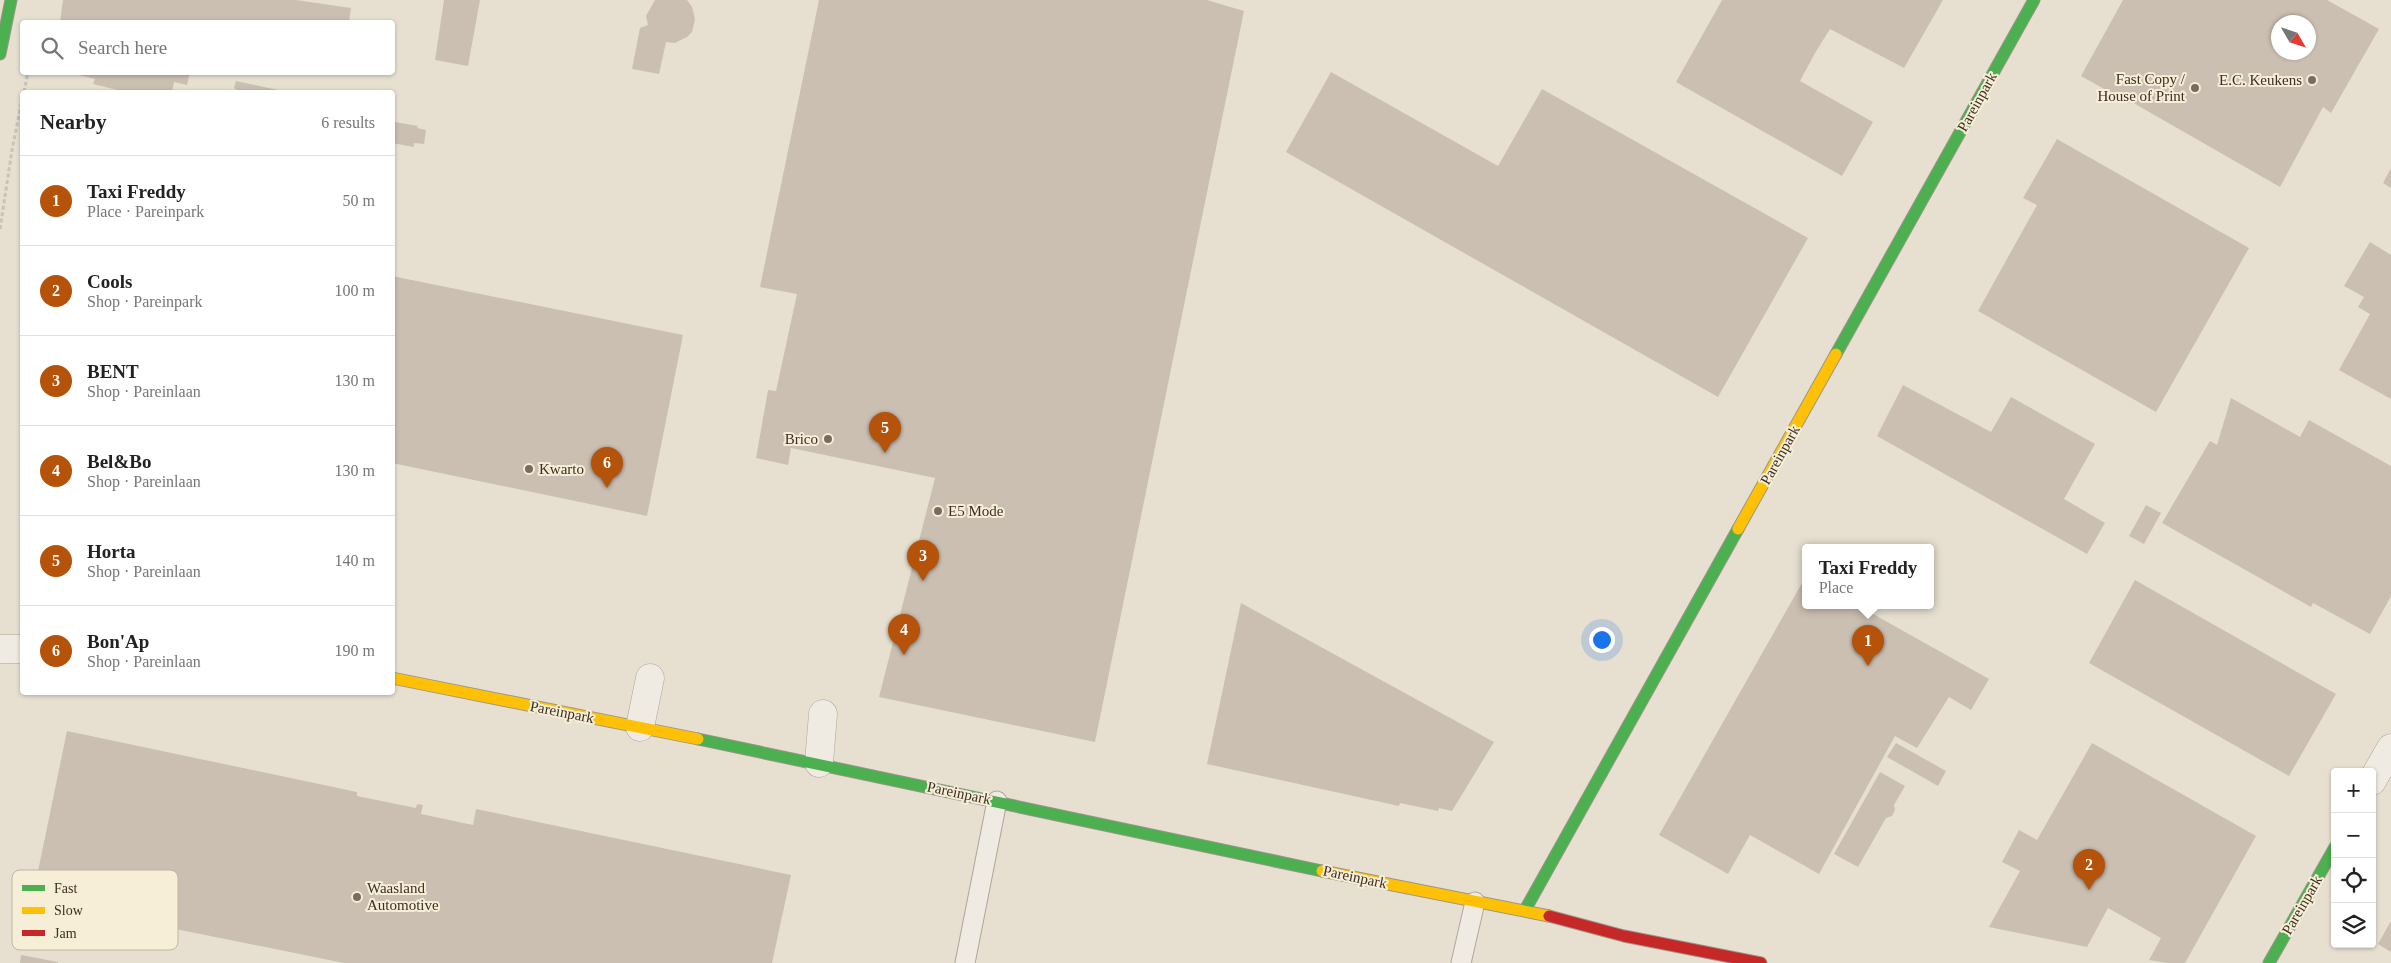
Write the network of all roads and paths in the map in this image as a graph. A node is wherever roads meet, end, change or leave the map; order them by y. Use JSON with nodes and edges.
{"nodes":[{"id":1,"x":11,"y":0,"type":"edge"},
{"id":2,"x":2034,"y":0,"type":"edge"},
{"id":3,"x":0,"y":54,"type":"edge"},
{"id":4,"x":27,"y":75,"type":"edge"},
{"id":5,"x":24,"y":90,"type":"edge"},
{"id":6,"x":20,"y":110,"type":"edge"},
{"id":7,"x":0,"y":229,"type":"edge"},
{"id":8,"x":0,"y":649,"type":"edge"},
{"id":9,"x":20,"y":649,"type":"edge"},
{"id":10,"x":650,"y":678,"type":"dead end"},
{"id":11,"x":395,"y":679,"type":"edge"},
{"id":12,"x":824,"y":714,"type":"dead end"},
{"id":13,"x":640,"y":727,"type":"junction"},
{"id":14,"x":2391,"y":748,"type":"edge"},
{"id":15,"x":819,"y":763,"type":"junction"},
{"id":16,"x":2376,"y":774,"type":"edge"},
{"id":17,"x":997,"y":801,"type":"junction"},
{"id":18,"x":2331,"y":854,"type":"edge"},
{"id":19,"x":1475,"y":902,"type":"junction"},
{"id":20,"x":1525,"y":910,"type":"junction"},
{"id":21,"x":965,"y":963,"type":"edge"},
{"id":22,"x":1461,"y":963,"type":"edge"},
{"id":23,"x":1760,"y":963,"type":"edge"},
{"id":24,"x":2269,"y":963,"type":"edge"}],
"edges":[{"from":1,"to":3,"type":"street"},
{"from":2,"to":20,"type":"street","name":"Pareinpark"},
{"from":4,"to":5,"type":"path"},
{"from":6,"to":7,"type":"path"},
{"from":8,"to":9,"type":"street"},
{"from":10,"to":13,"type":"street"},
{"from":11,"to":13,"type":"street","name":"Pareinpark"},
{"from":12,"to":15,"type":"street"},
{"from":13,"to":15,"type":"street","name":"Pareinpark"},
{"from":14,"to":16,"type":"street"},
{"from":15,"to":17,"type":"street","name":"Pareinpark"},
{"from":17,"to":19,"type":"street","name":"Pareinpark"},
{"from":17,"to":21,"type":"lane"},
{"from":18,"to":24,"type":"street","name":"Pareinpark"},
{"from":19,"to":20,"type":"street","name":"Pareinpark"},
{"from":19,"to":22,"type":"lane"},
{"from":20,"to":23,"type":"street","name":"Pareinpark"}]}
